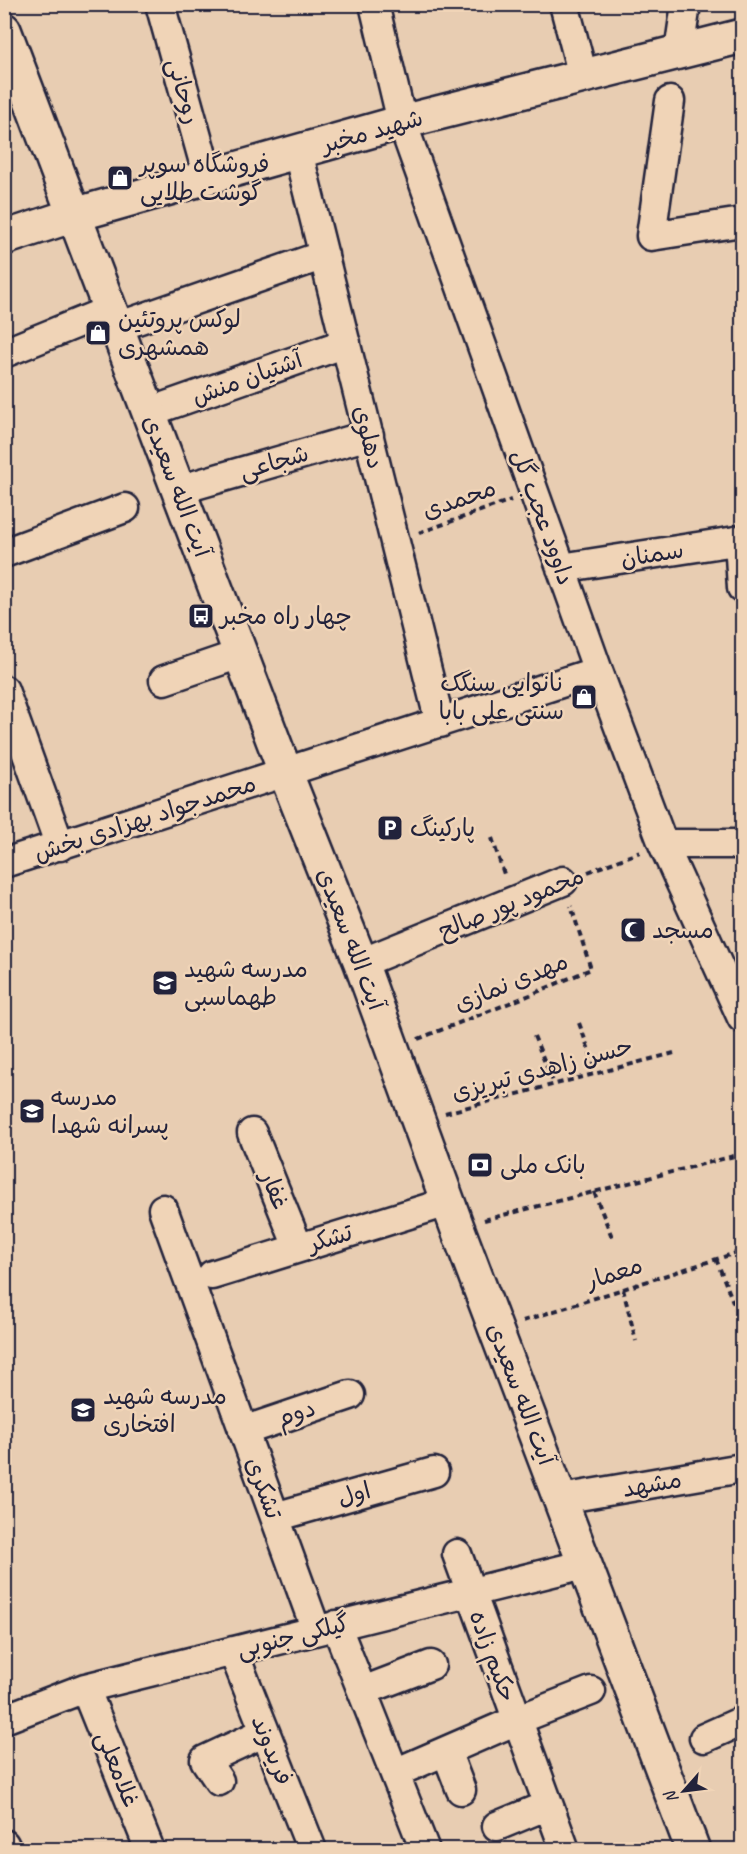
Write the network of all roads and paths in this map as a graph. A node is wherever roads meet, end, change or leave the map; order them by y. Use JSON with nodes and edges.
{"nodes":[{"id":1,"x":160,"y":4,"type":"edge"},
{"id":2,"x":374,"y":4,"type":"edge"},
{"id":3,"x":564,"y":4,"type":"edge"},
{"id":4,"x":686,"y":4,"type":"edge"},
{"id":5,"x":4,"y":30,"type":"edge"},
{"id":6,"x":742,"y":36,"type":"edge"},
{"id":7,"x":679,"y":52,"type":"junction"},
{"id":8,"x":583,"y":76,"type":"junction"},
{"id":9,"x":670,"y":101,"type":"dead end"},
{"id":10,"x":402,"y":122,"type":"junction"},
{"id":11,"x":298,"y":152,"type":"junction"},
{"id":12,"x":208,"y":177,"type":"junction"},
{"id":13,"x":74,"y":215,"type":"junction"},
{"id":14,"x":742,"y":222,"type":"edge"},
{"id":15,"x":4,"y":238,"type":"edge"},
{"id":16,"x":324,"y":255,"type":"junction"},
{"id":17,"x":113,"y":319,"type":"junction"},
{"id":18,"x":346,"y":343,"type":"junction"},
{"id":19,"x":4,"y":353,"type":"edge"},
{"id":20,"x":149,"y":412,"type":"junction"},
{"id":21,"x":369,"y":435,"type":"junction"},
{"id":22,"x":178,"y":490,"type":"junction"},
{"id":23,"x":534,"y":492,"type":"junction"},
{"id":24,"x":125,"y":508,"type":"dead end"},
{"id":25,"x":741,"y":540,"type":"edge"},
{"id":26,"x":395,"y":541,"type":"junction"},
{"id":27,"x":4,"y":552,"type":"edge"},
{"id":28,"x":561,"y":568,"type":"junction"},
{"id":29,"x":742,"y":588,"type":"edge"},
{"id":30,"x":240,"y":654,"type":"junction"},
{"id":31,"x":598,"y":671,"type":"junction"},
{"id":32,"x":164,"y":680,"type":"dead end"},
{"id":33,"x":4,"y":690,"type":"edge"},
{"id":34,"x":440,"y":723,"type":"junction"},
{"id":35,"x":286,"y":774,"type":"junction"},
{"id":36,"x":492,"y":838,"type":"dead end"},
{"id":37,"x":663,"y":844,"type":"junction"},
{"id":38,"x":742,"y":844,"type":"edge"},
{"id":39,"x":60,"y":846,"type":"junction"},
{"id":40,"x":4,"y":863,"type":"edge"},
{"id":41,"x":563,"y":881,"type":"junction"},
{"id":42,"x":513,"y":903,"type":"junction"},
{"id":43,"x":361,"y":963,"type":"junction"},
{"id":44,"x":734,"y":974,"type":"edge"},
{"id":45,"x":742,"y":1018,"type":"edge"},
{"id":46,"x":579,"y":1023,"type":"dead end"},
{"id":47,"x":534,"y":1036,"type":"dead end"},
{"id":48,"x":392,"y":1048,"type":"junction"},
{"id":49,"x":674,"y":1053,"type":"dead end"},
{"id":50,"x":597,"y":1072,"type":"junction"},
{"id":51,"x":554,"y":1084,"type":"junction"},
{"id":52,"x":420,"y":1120,"type":"junction"},
{"id":53,"x":252,"y":1133,"type":"dead end"},
{"id":54,"x":742,"y":1154,"type":"edge"},
{"id":55,"x":594,"y":1192,"type":"junction"},
{"id":56,"x":163,"y":1209,"type":"dead end"},
{"id":57,"x":453,"y":1214,"type":"junction"},
{"id":58,"x":612,"y":1237,"type":"dead end"},
{"id":59,"x":298,"y":1248,"type":"junction"},
{"id":60,"x":742,"y":1251,"type":"edge"},
{"id":61,"x":716,"y":1259,"type":"junction"},
{"id":62,"x":212,"y":1275,"type":"dead end"},
{"id":63,"x":623,"y":1289,"type":"junction"},
{"id":64,"x":739,"y":1317,"type":"dead end"},
{"id":65,"x":496,"y":1329,"type":"junction"},
{"id":66,"x":636,"y":1341,"type":"dead end"},
{"id":67,"x":350,"y":1395,"type":"dead end"},
{"id":68,"x":243,"y":1431,"type":"junction"},
{"id":69,"x":742,"y":1468,"type":"edge"},
{"id":70,"x":434,"y":1472,"type":"dead end"},
{"id":71,"x":561,"y":1499,"type":"junction"},
{"id":72,"x":275,"y":1517,"type":"junction"},
{"id":73,"x":457,"y":1554,"type":"dead end"},
{"id":74,"x":585,"y":1564,"type":"junction"},
{"id":75,"x":469,"y":1592,"type":"junction"},
{"id":76,"x":326,"y":1628,"type":"junction"},
{"id":77,"x":233,"y":1651,"type":"junction"},
{"id":78,"x":430,"y":1665,"type":"dead end"},
{"id":79,"x":85,"y":1688,"type":"junction"},
{"id":80,"x":363,"y":1691,"type":"junction"},
{"id":81,"x":591,"y":1691,"type":"dead end"},
{"id":82,"x":4,"y":1719,"type":"edge"},
{"id":83,"x":517,"y":1720,"type":"junction"},
{"id":84,"x":742,"y":1721,"type":"edge"},
{"id":85,"x":265,"y":1732,"type":"junction"},
{"id":86,"x":704,"y":1738,"type":"dead end"},
{"id":87,"x":446,"y":1751,"type":"junction"},
{"id":88,"x":395,"y":1773,"type":"junction"},
{"id":89,"x":219,"y":1781,"type":"dead end"},
{"id":90,"x":461,"y":1790,"type":"dead end"},
{"id":91,"x":548,"y":1805,"type":"junction"},
{"id":92,"x":497,"y":1826,"type":"dead end"},
{"id":93,"x":4,"y":1844,"type":"edge"},
{"id":94,"x":302,"y":1846,"type":"edge"},
{"id":95,"x":7,"y":1850,"type":"edge"},
{"id":96,"x":150,"y":1850,"type":"edge"},
{"id":97,"x":425,"y":1850,"type":"edge"},
{"id":98,"x":565,"y":1850,"type":"edge"},
{"id":99,"x":693,"y":1850,"type":"edge"}],
"edges":[{"from":1,"to":12,"type":"street","name":"روحانی"},
{"from":2,"to":10,"type":"street","name":"داوود عجب گل"},
{"from":3,"to":8,"type":"street"},
{"from":4,"to":7,"type":"street"},
{"from":5,"to":13,"type":"main road","name":"آیت الله سعیدی"},
{"from":6,"to":7,"type":"main road","name":"شهید مخبر"},
{"from":7,"to":8,"type":"main road","name":"شهید مخبر"},
{"from":8,"to":10,"type":"main road","name":"شهید مخبر"},
{"from":9,"to":14,"type":"street"},
{"from":10,"to":11,"type":"main road","name":"شهید مخبر"},
{"from":10,"to":23,"type":"street","name":"داوود عجب گل"},
{"from":11,"to":12,"type":"main road","name":"شهید مخبر"},
{"from":11,"to":16,"type":"street","name":"دهلوی"},
{"from":12,"to":13,"type":"main road","name":"شهید مخبر"},
{"from":13,"to":15,"type":"main road","name":"شهید مخبر"},
{"from":13,"to":17,"type":"main road","name":"آیت الله سعیدی"},
{"from":16,"to":17,"type":"street"},
{"from":16,"to":18,"type":"street","name":"دهلوی"},
{"from":17,"to":19,"type":"street"},
{"from":17,"to":20,"type":"main road","name":"آیت الله سعیدی"},
{"from":18,"to":20,"type":"street","name":"آشتیان منش"},
{"from":18,"to":21,"type":"street","name":"دهلوی"},
{"from":20,"to":22,"type":"main road","name":"آیت الله سعیدی"},
{"from":21,"to":22,"type":"street","name":"شجاعی"},
{"from":21,"to":26,"type":"street","name":"دهلوی"},
{"from":22,"to":30,"type":"main road","name":"آیت الله سعیدی"},
{"from":23,"to":26,"type":"path","name":"محمدی"},
{"from":23,"to":28,"type":"street","name":"داوود عجب گل"},
{"from":24,"to":27,"type":"street"},
{"from":25,"to":28,"type":"street","name":"سمنان"},
{"from":25,"to":29,"type":"street"},
{"from":26,"to":34,"type":"street","name":"دهلوی"},
{"from":28,"to":31,"type":"street","name":"داوود عجب گل"},
{"from":30,"to":32,"type":"street"},
{"from":30,"to":35,"type":"main road","name":"آیت الله سعیدی"},
{"from":31,"to":34,"type":"street","name":"محمدجواد بهزادی بخش"},
{"from":31,"to":37,"type":"street","name":"داوود عجب گل"},
{"from":33,"to":39,"type":"street"},
{"from":34,"to":35,"type":"street","name":"محمدجواد بهزادی بخش"},
{"from":35,"to":39,"type":"street","name":"محمدجواد بهزادی بخش"},
{"from":35,"to":43,"type":"main road","name":"آیت الله سعیدی"},
{"from":36,"to":42,"type":"path"},
{"from":37,"to":38,"type":"street"},
{"from":37,"to":41,"type":"path","name":"محمود پور صالح"},
{"from":37,"to":44,"type":"street","name":"داوود عجب گل"},
{"from":39,"to":40,"type":"street","name":"محمدجواد بهزادی بخش"},
{"from":41,"to":42,"type":"street","name":"محمود پور صالح"},
{"from":41,"to":48,"type":"path","name":"مهدی نمازی"},
{"from":42,"to":43,"type":"street","name":"محمود پور صالح"},
{"from":43,"to":48,"type":"main road","name":"آیت الله سعیدی"},
{"from":44,"to":45,"type":"street","name":"داوود عجب گل"},
{"from":46,"to":50,"type":"path"},
{"from":47,"to":51,"type":"path"},
{"from":48,"to":52,"type":"main road","name":"آیت الله سعیدی"},
{"from":49,"to":50,"type":"path","name":"حسن زاهدی تبریزی"},
{"from":50,"to":51,"type":"path","name":"حسن زاهدی تبریزی"},
{"from":51,"to":52,"type":"path","name":"حسن زاهدی تبریزی"},
{"from":52,"to":57,"type":"main road","name":"آیت الله سعیدی"},
{"from":53,"to":59,"type":"street","name":"غفار"},
{"from":54,"to":55,"type":"path"},
{"from":55,"to":57,"type":"path"},
{"from":55,"to":58,"type":"path"},
{"from":56,"to":68,"type":"street","name":"تشکری"},
{"from":57,"to":59,"type":"street","name":"تشکر"},
{"from":57,"to":65,"type":"main road","name":"آیت الله سعیدی"},
{"from":59,"to":62,"type":"street","name":"تشکر"},
{"from":60,"to":61,"type":"path","name":"معمار"},
{"from":61,"to":63,"type":"path","name":"معمار"},
{"from":61,"to":64,"type":"path"},
{"from":63,"to":65,"type":"path","name":"معمار"},
{"from":63,"to":66,"type":"path"},
{"from":65,"to":71,"type":"main road","name":"آیت الله سعیدی"},
{"from":67,"to":68,"type":"street","name":"دوم"},
{"from":68,"to":72,"type":"street","name":"تشکری"},
{"from":69,"to":71,"type":"street","name":"مشهد"},
{"from":70,"to":72,"type":"street","name":"اول"},
{"from":71,"to":74,"type":"main road","name":"آیت الله سعیدی"},
{"from":72,"to":76,"type":"street","name":"تشکری"},
{"from":73,"to":75,"type":"street","name":"حکیم زاده"},
{"from":74,"to":75,"type":"street","name":"گیلکی جنوبی"},
{"from":74,"to":99,"type":"main road","name":"آیت الله سعیدی"},
{"from":75,"to":76,"type":"street","name":"گیلکی جنوبی"},
{"from":75,"to":83,"type":"street","name":"حکیم زاده"},
{"from":76,"to":77,"type":"street","name":"گیلکی جنوبی"},
{"from":76,"to":80,"type":"street","name":"تشکری"},
{"from":77,"to":79,"type":"street","name":"گیلکی جنوبی"},
{"from":77,"to":85,"type":"street","name":"فریدوند"},
{"from":78,"to":80,"type":"street"},
{"from":79,"to":82,"type":"street","name":"گیلکی جنوبی"},
{"from":79,"to":96,"type":"street","name":"غلامعلی"},
{"from":80,"to":88,"type":"street","name":"تشکری"},
{"from":81,"to":83,"type":"street","name":"حکیم زاده"},
{"from":83,"to":87,"type":"street","name":"حکیم زاده"},
{"from":83,"to":91,"type":"street","name":"حکیم زاده"},
{"from":84,"to":86,"type":"street"},
{"from":85,"to":89,"type":"street"},
{"from":85,"to":94,"type":"street","name":"فریدوند"},
{"from":87,"to":88,"type":"street","name":"حکیم زاده"},
{"from":87,"to":90,"type":"street"},
{"from":88,"to":97,"type":"street","name":"تشکری"},
{"from":91,"to":92,"type":"street"},
{"from":91,"to":98,"type":"street","name":"حکیم زاده"},
{"from":93,"to":95,"type":"street"}]}
